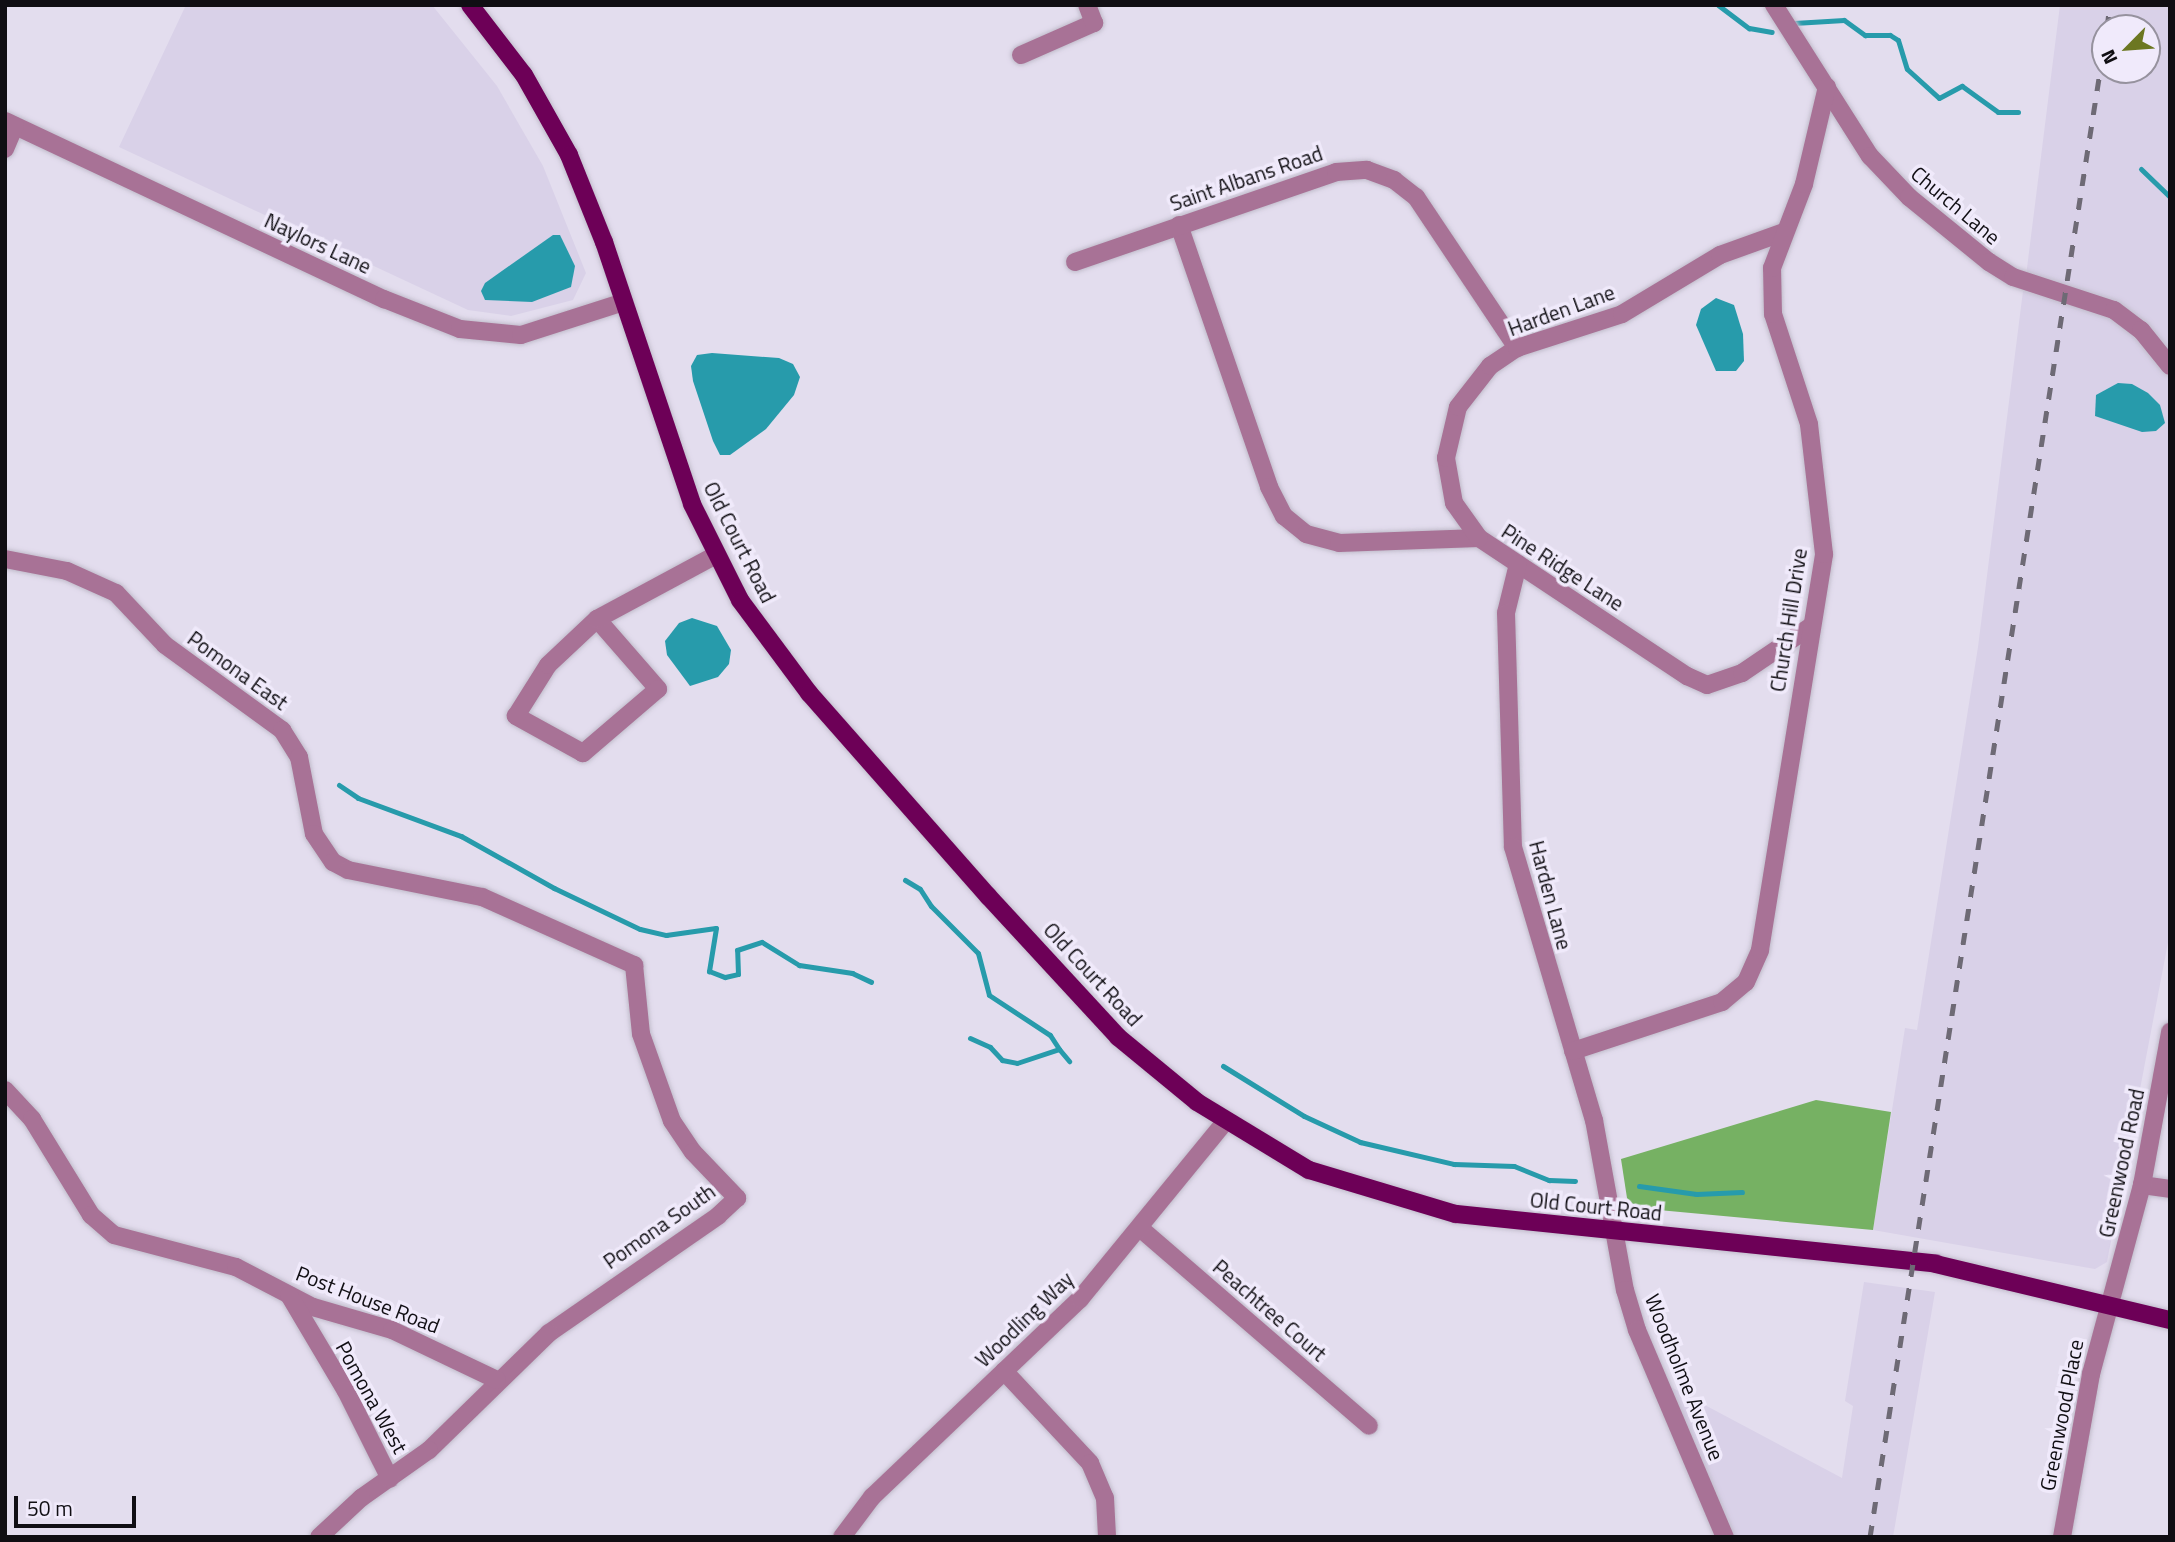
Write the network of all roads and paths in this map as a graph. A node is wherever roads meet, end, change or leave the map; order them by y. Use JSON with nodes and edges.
{"nodes":[{"id":1,"x":470,"y":5,"type":"edge"},
{"id":2,"x":1087,"y":5,"type":"edge"},
{"id":3,"x":1774,"y":5,"type":"edge"},
{"id":4,"x":1021,"y":55,"type":"dead end"},
{"id":5,"x":1827,"y":87,"type":"junction"},
{"id":6,"x":10,"y":123,"type":"edge"},
{"id":7,"x":5,"y":149,"type":"edge"},
{"id":8,"x":1179,"y":225,"type":"junction"},
{"id":9,"x":1784,"y":232,"type":"junction"},
{"id":10,"x":1075,"y":262,"type":"dead end"},
{"id":11,"x":624,"y":302,"type":"junction"},
{"id":12,"x":1517,"y":348,"type":"junction"},
{"id":13,"x":2170,"y":366,"type":"edge"},
{"id":14,"x":1479,"y":538,"type":"junction"},
{"id":15,"x":716,"y":555,"type":"junction"},
{"id":16,"x":5,"y":559,"type":"edge"},
{"id":17,"x":1518,"y":564,"type":"junction"},
{"id":18,"x":597,"y":619,"type":"junction"},
{"id":19,"x":1810,"y":627,"type":"junction"},
{"id":20,"x":376,"y":876,"type":"joint"},
{"id":21,"x":2170,"y":1032,"type":"edge"},
{"id":22,"x":1573,"y":1051,"type":"junction"},
{"id":23,"x":5,"y":1090,"type":"edge"},
{"id":24,"x":1226,"y":1122,"type":"junction"},
{"id":25,"x":2142,"y":1185,"type":"junction"},
{"id":26,"x":2170,"y":1189,"type":"edge"},
{"id":27,"x":1141,"y":1229,"type":"junction"},
{"id":28,"x":1615,"y":1231,"type":"junction"},
{"id":29,"x":288,"y":1294,"type":"junction"},
{"id":30,"x":2111,"y":1303,"type":"junction"},
{"id":31,"x":2170,"y":1320,"type":"edge"},
{"id":32,"x":1004,"y":1371,"type":"junction"},
{"id":33,"x":497,"y":1380,"type":"junction"},
{"id":34,"x":1368,"y":1426,"type":"dead end"},
{"id":35,"x":390,"y":1479,"type":"junction"},
{"id":36,"x":320,"y":1537,"type":"edge"},
{"id":37,"x":842,"y":1537,"type":"edge"},
{"id":38,"x":1107,"y":1537,"type":"edge"},
{"id":39,"x":1725,"y":1537,"type":"edge"},
{"id":40,"x":2062,"y":1537,"type":"edge"}],
"edges":[{"from":1,"to":11,"type":"main road","name":"Old Court Road"},
{"from":2,"to":4,"type":"street"},
{"from":3,"to":5,"type":"street","name":"Church Lane"},
{"from":5,"to":9,"type":"street","name":"Church Hill Drive"},
{"from":5,"to":13,"type":"street","name":"Church Lane"},
{"from":6,"to":7,"type":"street"},
{"from":6,"to":11,"type":"street","name":"Naylors Lane"},
{"from":8,"to":10,"type":"street","name":"Saint Albans Road"},
{"from":8,"to":12,"type":"street","name":"Saint Albans Road"},
{"from":8,"to":14,"type":"street","name":"Pine Ridge Lane"},
{"from":9,"to":12,"type":"street","name":"Harden Lane"},
{"from":9,"to":19,"type":"street","name":"Church Hill Drive"},
{"from":11,"to":15,"type":"main road","name":"Old Court Road"},
{"from":12,"to":14,"type":"street","name":"Harden Lane"},
{"from":14,"to":17,"type":"street","name":"Pine Ridge Lane"},
{"from":15,"to":18,"type":"street"},
{"from":15,"to":24,"type":"main road","name":"Old Court Road"},
{"from":16,"to":20,"type":"street","name":"Pomona East"},
{"from":17,"to":19,"type":"street","name":"Pine Ridge Lane"},
{"from":17,"to":22,"type":"street","name":"Harden Lane"},
{"from":18,"to":18,"type":"street"},
{"from":19,"to":22,"type":"street","name":"Church Hill Drive"},
{"from":20,"to":33,"type":"street","name":"Pomona South"},
{"from":21,"to":25,"type":"street","name":"Greenwood Road"},
{"from":22,"to":28,"type":"street","name":"Harden Lane"},
{"from":23,"to":29,"type":"street","name":"Post House Road"},
{"from":24,"to":27,"type":"street","name":"Woodling Way"},
{"from":24,"to":28,"type":"main road","name":"Old Court Road"},
{"from":25,"to":26,"type":"street"},
{"from":25,"to":30,"type":"street","name":"Greenwood Road"},
{"from":27,"to":32,"type":"street","name":"Woodling Way"},
{"from":27,"to":34,"type":"street","name":"Peachtree Court"},
{"from":28,"to":30,"type":"main road","name":"Old Court Road"},
{"from":28,"to":39,"type":"street","name":"Woodholme Avenue"},
{"from":29,"to":33,"type":"street","name":"Post House Road"},
{"from":29,"to":35,"type":"street","name":"Pomona West"},
{"from":30,"to":31,"type":"main road","name":"Old Court Road"},
{"from":30,"to":40,"type":"street","name":"Greenwood Place"},
{"from":32,"to":37,"type":"street","name":"Woodling Way"},
{"from":32,"to":38,"type":"street"},
{"from":33,"to":35,"type":"street","name":"Pomona South"},
{"from":35,"to":36,"type":"street","name":"Pomona West"}]}
